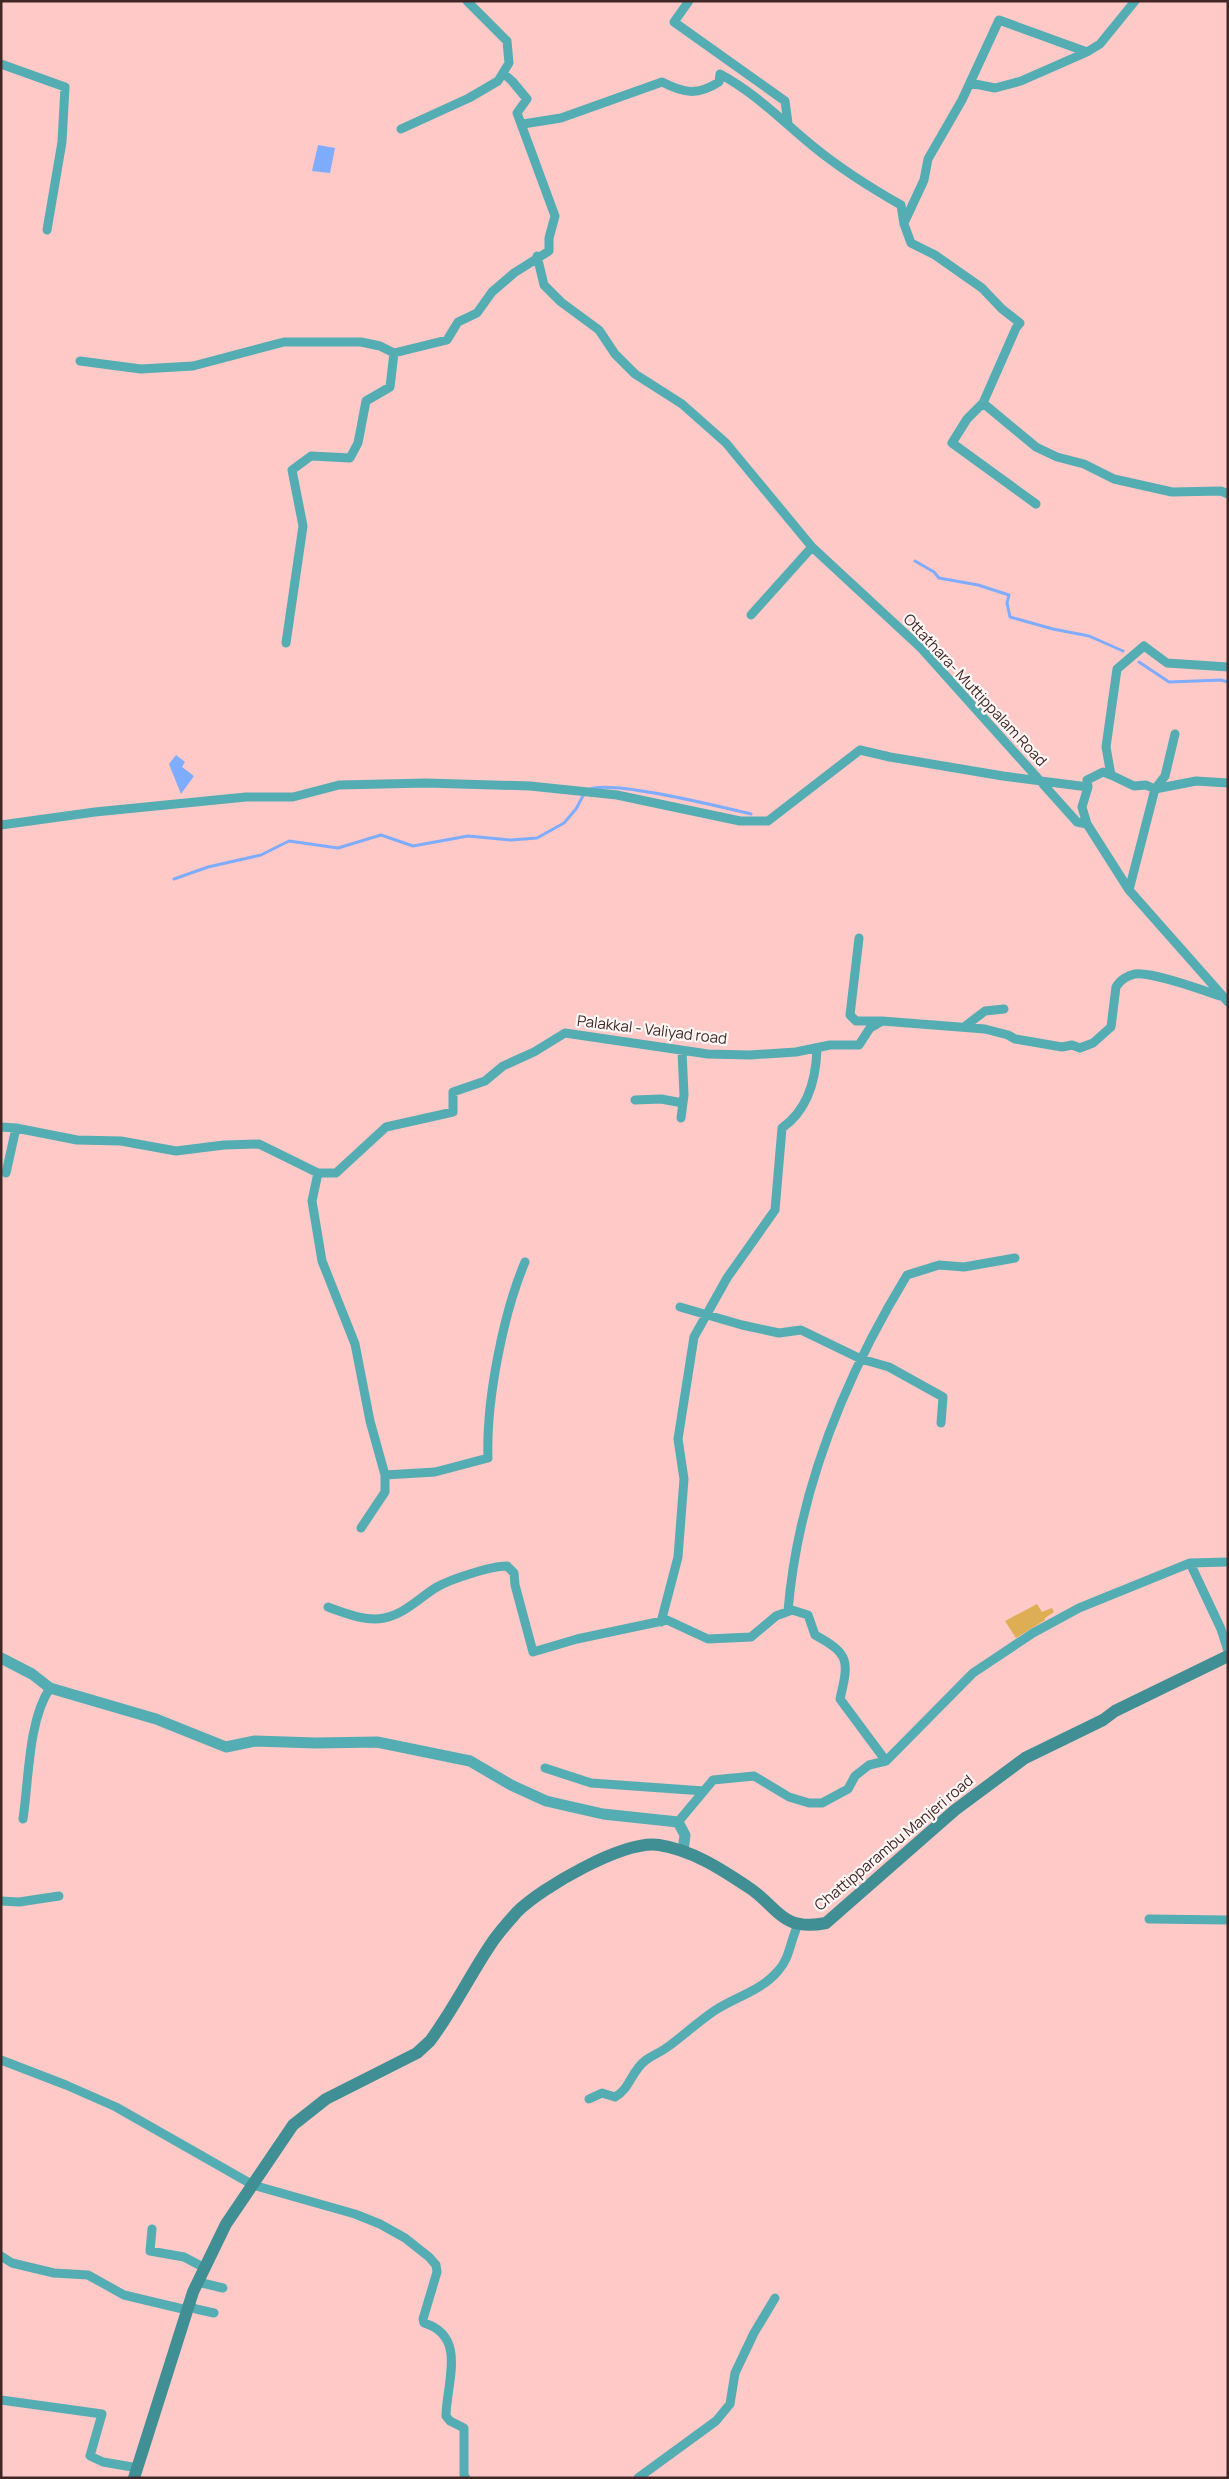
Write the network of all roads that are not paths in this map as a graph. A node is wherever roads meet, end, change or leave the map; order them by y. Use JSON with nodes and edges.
{"nodes":[{"id":1,"x":467,"y":1,"type":"edge"},
{"id":2,"x":689,"y":1,"type":"edge"},
{"id":3,"x":1135,"y":1,"type":"edge"},
{"id":4,"x":1087,"y":52,"type":"junction"},
{"id":5,"x":1,"y":64,"type":"edge"},
{"id":6,"x":503,"y":74,"type":"junction"},
{"id":7,"x":970,"y":83,"type":"junction"},
{"id":8,"x":788,"y":123,"type":"junction"},
{"id":9,"x":523,"y":124,"type":"dead end"},
{"id":10,"x":401,"y":129,"type":"dead end"},
{"id":11,"x":904,"y":224,"type":"junction"},
{"id":12,"x":47,"y":230,"type":"dead end"},
{"id":13,"x":538,"y":256,"type":"junction"},
{"id":14,"x":394,"y":352,"type":"junction"},
{"id":15,"x":80,"y":361,"type":"dead end"},
{"id":16,"x":983,"y":403,"type":"junction"},
{"id":17,"x":1228,"y":494,"type":"edge"},
{"id":18,"x":1036,"y":504,"type":"dead end"},
{"id":19,"x":812,"y":547,"type":"junction"},
{"id":20,"x":751,"y":615,"type":"dead end"},
{"id":21,"x":286,"y":643,"type":"dead end"},
{"id":22,"x":1228,"y":667,"type":"edge"},
{"id":23,"x":1175,"y":734,"type":"dead end"},
{"id":24,"x":1111,"y":775,"type":"junction"},
{"id":25,"x":1042,"y":782,"type":"junction"},
{"id":26,"x":1228,"y":783,"type":"edge"},
{"id":27,"x":1088,"y":787,"type":"junction"},
{"id":28,"x":1155,"y":789,"type":"junction"},
{"id":29,"x":1087,"y":824,"type":"junction"},
{"id":30,"x":1,"y":825,"type":"edge"},
{"id":31,"x":1129,"y":890,"type":"junction"},
{"id":32,"x":859,"y":938,"type":"dead end"},
{"id":33,"x":1220,"y":996,"type":"junction"},
{"id":34,"x":1228,"y":1002,"type":"edge"},
{"id":35,"x":1004,"y":1009,"type":"dead end"},
{"id":36,"x":882,"y":1021,"type":"junction"},
{"id":37,"x":964,"y":1027,"type":"junction"},
{"id":38,"x":817,"y":1049,"type":"junction"},
{"id":39,"x":682,"y":1051,"type":"junction"},
{"id":40,"x":635,"y":1100,"type":"dead end"},
{"id":41,"x":683,"y":1103,"type":"junction"},
{"id":42,"x":681,"y":1118,"type":"dead end"},
{"id":43,"x":1,"y":1127,"type":"edge"},
{"id":44,"x":16,"y":1128,"type":"junction"},
{"id":45,"x":6,"y":1173,"type":"dead end"},
{"id":46,"x":318,"y":1173,"type":"junction"},
{"id":47,"x":1014,"y":1258,"type":"dead end"},
{"id":48,"x":525,"y":1262,"type":"dead end"},
{"id":49,"x":680,"y":1307,"type":"dead end"},
{"id":50,"x":707,"y":1314,"type":"junction"},
{"id":51,"x":861,"y":1359,"type":"junction"},
{"id":52,"x":941,"y":1423,"type":"dead end"},
{"id":53,"x":385,"y":1475,"type":"junction"},
{"id":54,"x":361,"y":1528,"type":"dead end"},
{"id":55,"x":1228,"y":1562,"type":"edge"},
{"id":56,"x":1190,"y":1563,"type":"junction"},
{"id":57,"x":328,"y":1607,"type":"dead end"},
{"id":58,"x":788,"y":1611,"type":"junction"},
{"id":59,"x":660,"y":1622,"type":"junction"},
{"id":60,"x":1228,"y":1651,"type":"edge"},
{"id":61,"x":1228,"y":1656,"type":"edge"},
{"id":62,"x":1,"y":1658,"type":"edge"},
{"id":63,"x":50,"y":1688,"type":"junction"},
{"id":64,"x":886,"y":1761,"type":"junction"},
{"id":65,"x":545,"y":1768,"type":"dead end"},
{"id":66,"x":704,"y":1791,"type":"junction"},
{"id":67,"x":23,"y":1819,"type":"dead end"},
{"id":68,"x":678,"y":1822,"type":"junction"},
{"id":69,"x":683,"y":1852,"type":"junction"},
{"id":70,"x":59,"y":1896,"type":"dead end"},
{"id":71,"x":1,"y":1901,"type":"edge"},
{"id":72,"x":1149,"y":1918,"type":"dead end"},
{"id":73,"x":1228,"y":1920,"type":"edge"},
{"id":74,"x":799,"y":1923,"type":"junction"},
{"id":75,"x":1,"y":2060,"type":"edge"},
{"id":76,"x":590,"y":2099,"type":"dead end"},
{"id":77,"x":252,"y":2185,"type":"junction"},
{"id":78,"x":152,"y":2229,"type":"dead end"},
{"id":79,"x":1,"y":2256,"type":"edge"},
{"id":80,"x":205,"y":2268,"type":"junction"},
{"id":81,"x":198,"y":2282,"type":"junction"},
{"id":82,"x":222,"y":2288,"type":"dead end"},
{"id":83,"x":775,"y":2298,"type":"dead end"},
{"id":84,"x":188,"y":2308,"type":"junction"},
{"id":85,"x":214,"y":2314,"type":"dead end"},
{"id":86,"x":1,"y":2400,"type":"edge"},
{"id":87,"x":136,"y":2473,"type":"edge"},
{"id":88,"x":466,"y":2478,"type":"edge"},
{"id":89,"x":638,"y":2478,"type":"edge"}],
"edges":[{"from":1,"to":6,"type":"street"},
{"from":2,"to":8,"type":"street"},
{"from":3,"to":4,"type":"street"},
{"from":4,"to":7,"type":"street"},
{"from":4,"to":7,"type":"street"},
{"from":5,"to":12,"type":"street"},
{"from":6,"to":10,"type":"street"},
{"from":6,"to":13,"type":"street"},
{"from":7,"to":11,"type":"street"},
{"from":8,"to":9,"type":"street"},
{"from":8,"to":11,"type":"street"},
{"from":11,"to":16,"type":"street"},
{"from":13,"to":14,"type":"street"},
{"from":13,"to":19,"type":"street","name":"Ottathara- Muttippalam Road"},
{"from":14,"to":15,"type":"street"},
{"from":14,"to":21,"type":"street"},
{"from":16,"to":17,"type":"street"},
{"from":16,"to":18,"type":"street"},
{"from":19,"to":20,"type":"street"},
{"from":19,"to":25,"type":"street","name":"Ottathara- Muttippalam Road"},
{"from":22,"to":24,"type":"street"},
{"from":23,"to":28,"type":"street"},
{"from":24,"to":27,"type":"street"},
{"from":24,"to":28,"type":"street"},
{"from":25,"to":27,"type":"street"},
{"from":25,"to":29,"type":"street","name":"Ottathara- Muttippalam Road"},
{"from":25,"to":30,"type":"street"},
{"from":26,"to":28,"type":"street"},
{"from":27,"to":29,"type":"street"},
{"from":28,"to":31,"type":"street"},
{"from":29,"to":31,"type":"street","name":"Ottathara- Muttippalam Road"},
{"from":31,"to":33,"type":"street","name":"Ottathara- Muttippalam Road"},
{"from":32,"to":36,"type":"street"},
{"from":33,"to":34,"type":"street","name":"Ottathara- Muttippalam Road"},
{"from":33,"to":37,"type":"street"},
{"from":35,"to":37,"type":"street"},
{"from":36,"to":37,"type":"street"},
{"from":36,"to":38,"type":"street","name":"Palakkal - Valiyad road"},
{"from":38,"to":39,"type":"street","name":"Palakkal - Valiyad road"},
{"from":38,"to":50,"type":"street"},
{"from":39,"to":41,"type":"street"},
{"from":39,"to":46,"type":"street","name":"Palakkal - Valiyad road"},
{"from":40,"to":41,"type":"street"},
{"from":41,"to":42,"type":"street"},
{"from":43,"to":44,"type":"street"},
{"from":44,"to":45,"type":"street"},
{"from":44,"to":46,"type":"street"},
{"from":46,"to":53,"type":"street"},
{"from":47,"to":51,"type":"street"},
{"from":48,"to":53,"type":"street"},
{"from":49,"to":50,"type":"street"},
{"from":50,"to":51,"type":"street"},
{"from":50,"to":59,"type":"street"},
{"from":51,"to":52,"type":"street"},
{"from":51,"to":58,"type":"street"},
{"from":53,"to":54,"type":"street"},
{"from":55,"to":56,"type":"street"},
{"from":56,"to":60,"type":"street"},
{"from":56,"to":64,"type":"street"},
{"from":57,"to":59,"type":"street"},
{"from":58,"to":59,"type":"street"},
{"from":58,"to":64,"type":"street"},
{"from":61,"to":74,"type":"main road","name":"Chattipparambu Manjeri road"},
{"from":62,"to":63,"type":"street"},
{"from":63,"to":67,"type":"street"},
{"from":63,"to":68,"type":"street"},
{"from":64,"to":66,"type":"street"},
{"from":65,"to":66,"type":"street"},
{"from":66,"to":68,"type":"street"},
{"from":68,"to":69,"type":"street"},
{"from":69,"to":74,"type":"main road","name":"Chattipparambu Manjeri road"},
{"from":69,"to":77,"type":"main road","name":"Chattipparambu Manjeri road"},
{"from":70,"to":71,"type":"street"},
{"from":72,"to":73,"type":"street"},
{"from":74,"to":76,"type":"street"},
{"from":75,"to":77,"type":"street"},
{"from":77,"to":80,"type":"main road","name":"Chattipparambu Manjeri road"},
{"from":77,"to":88,"type":"street"},
{"from":78,"to":80,"type":"street"},
{"from":79,"to":84,"type":"street"},
{"from":80,"to":81,"type":"main road","name":"Chattipparambu Manjeri road"},
{"from":81,"to":82,"type":"street"},
{"from":81,"to":84,"type":"main road","name":"Chattipparambu Manjeri road"},
{"from":83,"to":89,"type":"street"},
{"from":84,"to":85,"type":"street"},
{"from":84,"to":87,"type":"main road","name":"Chattipparambu Manjeri road"},
{"from":86,"to":87,"type":"street"}]}
